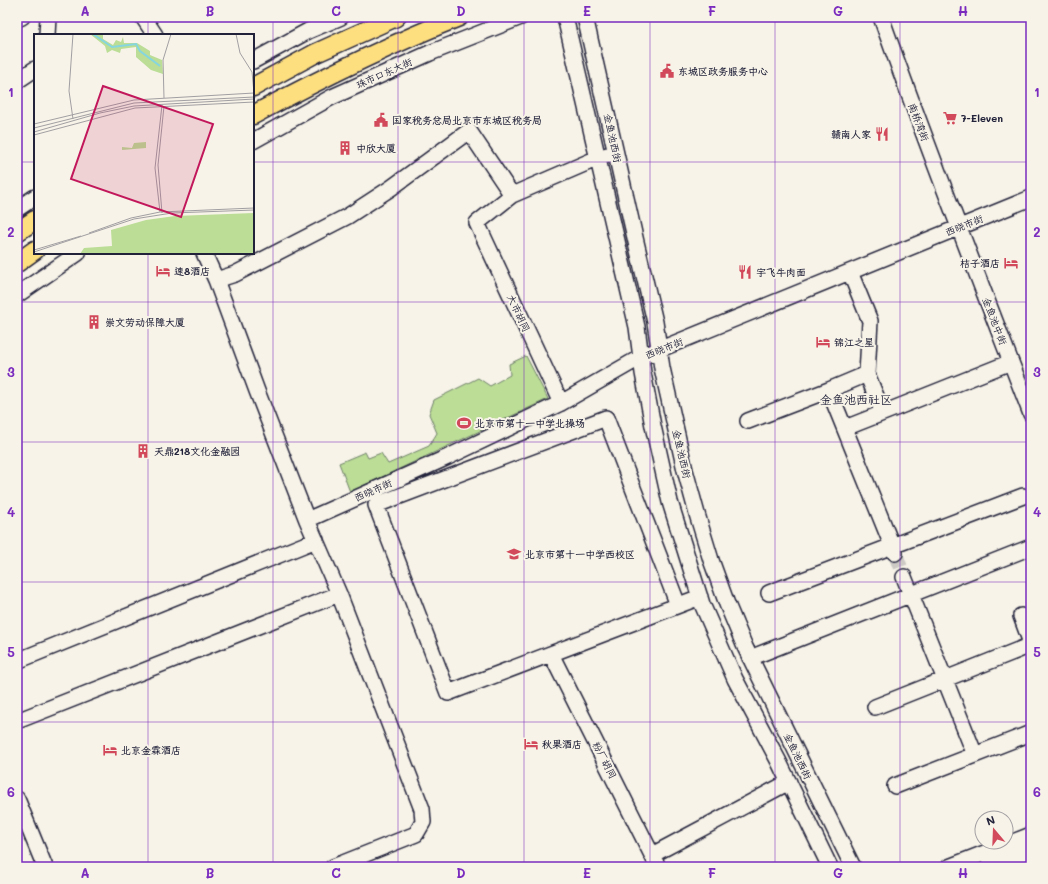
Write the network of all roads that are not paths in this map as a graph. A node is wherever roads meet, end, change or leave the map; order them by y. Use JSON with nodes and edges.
{"nodes":[{"id":1,"x":22,"y":17,"type":"edge"},
{"id":2,"x":48,"y":17,"type":"edge"},
{"id":3,"x":143,"y":17,"type":"edge"},
{"id":4,"x":341,"y":17,"type":"edge"},
{"id":5,"x":396,"y":17,"type":"edge"},
{"id":6,"x":459,"y":17,"type":"edge"},
{"id":7,"x":521,"y":17,"type":"edge"},
{"id":8,"x":565,"y":17,"type":"edge"},
{"id":9,"x":585,"y":17,"type":"edge"},
{"id":10,"x":881,"y":17,"type":"edge"},
{"id":11,"x":17,"y":19,"type":"edge"},
{"id":12,"x":47,"y":34,"type":"edge"},
{"id":13,"x":154,"y":34,"type":"edge"},
{"id":14,"x":254,"y":60,"type":"edge"},
{"id":15,"x":34,"y":69,"type":"edge"},
{"id":16,"x":17,"y":82,"type":"edge"},
{"id":17,"x":254,"y":86,"type":"edge"},
{"id":18,"x":254,"y":114,"type":"edge"},
{"id":19,"x":254,"y":140,"type":"edge"},
{"id":20,"x":616,"y":153,"type":"junction"},
{"id":21,"x":598,"y":158,"type":"junction"},
{"id":22,"x":512,"y":195,"type":"junction"},
{"id":23,"x":34,"y":198,"type":"edge"},
{"id":24,"x":1031,"y":198,"type":"edge"},
{"id":25,"x":17,"y":209,"type":"edge"},
{"id":26,"x":34,"y":221,"type":"edge"},
{"id":27,"x":959,"y":227,"type":"junction"},
{"id":28,"x":17,"y":232,"type":"edge"},
{"id":29,"x":34,"y":251,"type":"edge"},
{"id":30,"x":77,"y":254,"type":"edge"},
{"id":31,"x":204,"y":254,"type":"edge"},
{"id":32,"x":17,"y":263,"type":"edge"},
{"id":33,"x":850,"y":272,"type":"junction"},
{"id":34,"x":216,"y":280,"type":"junction"},
{"id":35,"x":17,"y":295,"type":"edge"},
{"id":36,"x":660,"y":350,"type":"junction"},
{"id":37,"x":641,"y":357,"type":"junction"},
{"id":38,"x":1011,"y":362,"type":"junction"},
{"id":39,"x":867,"y":374,"type":"junction"},
{"id":40,"x":829,"y":390,"type":"junction"},
{"id":41,"x":561,"y":403,"type":"junction"},
{"id":42,"x":883,"y":413,"type":"junction"},
{"id":43,"x":1031,"y":414,"type":"edge"},
{"id":44,"x":748,"y":421,"type":"dead end"},
{"id":45,"x":845,"y":428,"type":"junction"},
{"id":46,"x":1023,"y":496,"type":"dead end"},
{"id":47,"x":307,"y":520,"type":"junction"},
{"id":48,"x":316,"y":540,"type":"junction"},
{"id":49,"x":1031,"y":547,"type":"edge"},
{"id":50,"x":893,"y":550,"type":"junction"},
{"id":51,"x":904,"y":576,"type":"tunnel mouth"},
{"id":52,"x":769,"y":593,"type":"dead end"},
{"id":53,"x":339,"y":594,"type":"junction"},
{"id":54,"x":911,"y":594,"type":"junction"},
{"id":55,"x":700,"y":597,"type":"junction"},
{"id":56,"x":678,"y":605,"type":"junction"},
{"id":57,"x":1021,"y":616,"type":"dead end"},
{"id":58,"x":1031,"y":644,"type":"edge"},
{"id":59,"x":551,"y":654,"type":"junction"},
{"id":60,"x":750,"y":658,"type":"junction"},
{"id":61,"x":17,"y":661,"type":"edge"},
{"id":62,"x":945,"y":679,"type":"junction"},
{"id":63,"x":876,"y":706,"type":"dead end"},
{"id":64,"x":17,"y":721,"type":"edge"},
{"id":65,"x":1031,"y":733,"type":"edge"},
{"id":66,"x":975,"y":755,"type":"junction"},
{"id":67,"x":789,"y":782,"type":"junction"},
{"id":68,"x":895,"y":786,"type":"dead end"},
{"id":69,"x":17,"y":799,"type":"edge"},
{"id":70,"x":1031,"y":835,"type":"edge"},
{"id":71,"x":1031,"y":850,"type":"edge"},
{"id":72,"x":655,"y":861,"type":"edge"},
{"id":73,"x":45,"y":867,"type":"edge"},
{"id":74,"x":332,"y":867,"type":"edge"},
{"id":75,"x":830,"y":867,"type":"edge"},
{"id":76,"x":853,"y":867,"type":"edge"},
{"id":77,"x":950,"y":867,"type":"edge"},
{"id":78,"x":989,"y":867,"type":"edge"}],
"edges":[{"from":1,"to":11,"type":"street"},
{"from":2,"to":12,"type":"street"},
{"from":3,"to":13,"type":"street"},
{"from":4,"to":14,"type":"street"},
{"from":5,"to":17,"type":"main road"},
{"from":6,"to":18,"type":"main road","name":"珠市口东大街"},
{"from":7,"to":19,"type":"street","name":"珠市口东大街"},
{"from":8,"to":21,"type":"street","name":"金鱼池西街"},
{"from":9,"to":20,"type":"street","name":"金鱼池西街"},
{"from":10,"to":27,"type":"street","name":"南桥湾街"},
{"from":15,"to":16,"type":"street"},
{"from":20,"to":21,"type":"street"},
{"from":20,"to":36,"type":"street","name":"金鱼池西街"},
{"from":21,"to":22,"type":"street"},
{"from":21,"to":37,"type":"street","name":"金鱼池西街"},
{"from":22,"to":34,"type":"street"},
{"from":22,"to":41,"type":"street","name":"大市胡同"},
{"from":23,"to":25,"type":"street"},
{"from":24,"to":27,"type":"street","name":"西晓市街"},
{"from":26,"to":28,"type":"main road"},
{"from":27,"to":33,"type":"street","name":"西晓市街"},
{"from":27,"to":38,"type":"street","name":"金鱼池中街"},
{"from":29,"to":32,"type":"main road"},
{"from":30,"to":35,"type":"street"},
{"from":31,"to":34,"type":"street"},
{"from":33,"to":36,"type":"street","name":"西晓市街"},
{"from":33,"to":39,"type":"street"},
{"from":34,"to":47,"type":"street"},
{"from":36,"to":37,"type":"street","name":"西晓市街"},
{"from":36,"to":60,"type":"street","name":"金鱼池西街"},
{"from":37,"to":41,"type":"street","name":"西晓市街"},
{"from":37,"to":55,"type":"street","name":"金鱼池西街"},
{"from":38,"to":42,"type":"street"},
{"from":38,"to":43,"type":"street","name":"金鱼池中街"},
{"from":39,"to":40,"type":"street"},
{"from":39,"to":42,"type":"street"},
{"from":40,"to":44,"type":"street"},
{"from":40,"to":45,"type":"street"},
{"from":41,"to":47,"type":"street","name":"西晓市街"},
{"from":42,"to":45,"type":"street"},
{"from":45,"to":50,"type":"street"},
{"from":46,"to":50,"type":"street"},
{"from":47,"to":48,"type":"street"},
{"from":48,"to":53,"type":"street"},
{"from":48,"to":61,"type":"street"},
{"from":49,"to":54,"type":"street"},
{"from":50,"to":52,"type":"street"},
{"from":51,"to":54,"type":"street"},
{"from":53,"to":64,"type":"street"},
{"from":53,"to":74,"type":"street"},
{"from":54,"to":60,"type":"street"},
{"from":54,"to":62,"type":"street"},
{"from":55,"to":56,"type":"street"},
{"from":55,"to":67,"type":"street","name":"金鱼池西街"},
{"from":56,"to":59,"type":"street"},
{"from":56,"to":59,"type":"street"},
{"from":57,"to":58,"type":"street"},
{"from":58,"to":62,"type":"street"},
{"from":59,"to":72,"type":"street","name":"粉厂胡同"},
{"from":60,"to":76,"type":"street","name":"金鱼池西街"},
{"from":62,"to":63,"type":"street"},
{"from":62,"to":66,"type":"street"},
{"from":65,"to":66,"type":"street"},
{"from":66,"to":68,"type":"street"},
{"from":67,"to":72,"type":"street"},
{"from":67,"to":75,"type":"street","name":"金鱼池西街"},
{"from":69,"to":73,"type":"street"},
{"from":70,"to":77,"type":"street"},
{"from":71,"to":78,"type":"street"}]}
